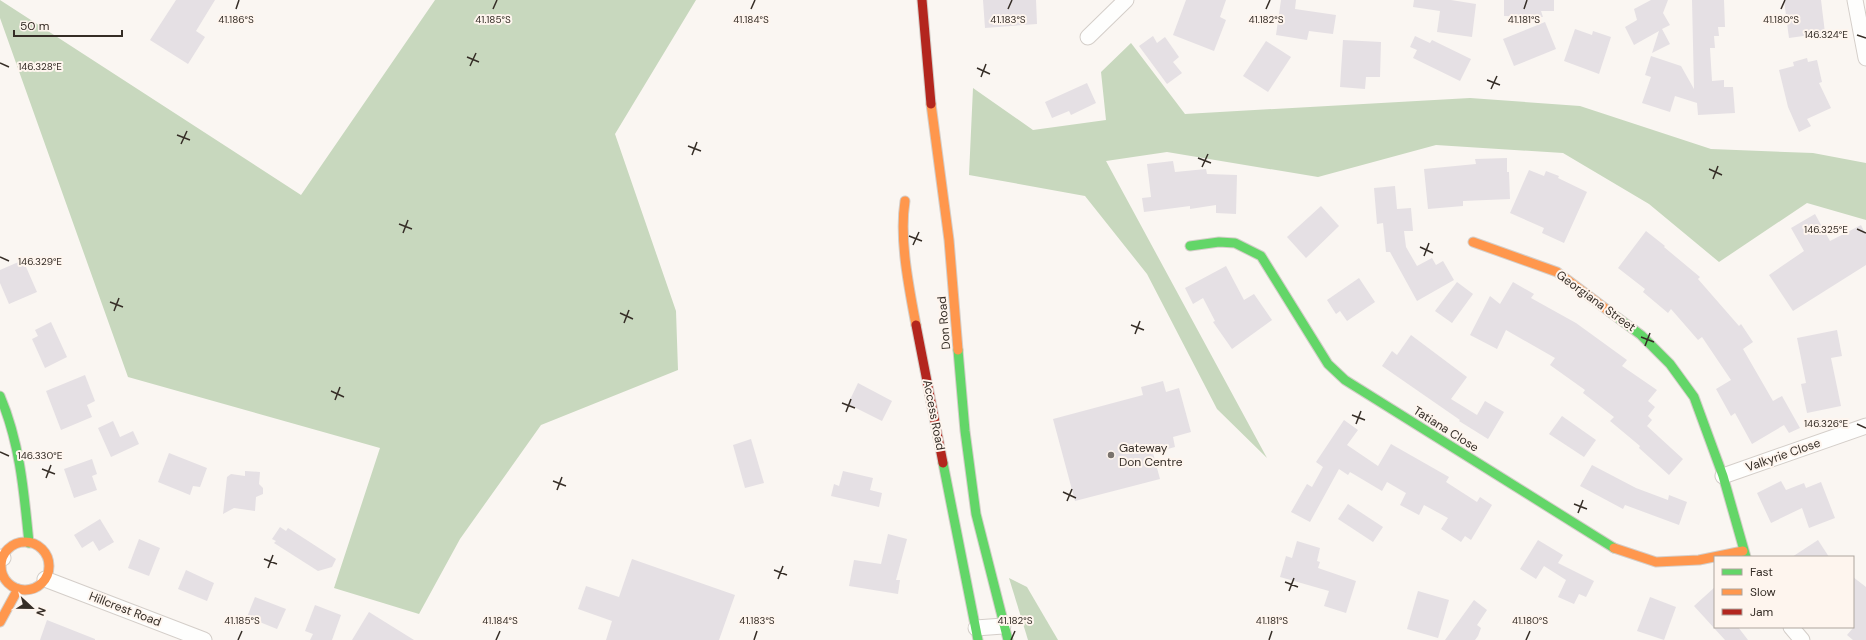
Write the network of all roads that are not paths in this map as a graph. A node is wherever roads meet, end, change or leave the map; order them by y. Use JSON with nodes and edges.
{"nodes":[{"id":1,"x":922,"y":0,"type":"edge"},
{"id":2,"x":1126,"y":0,"type":"edge"},
{"id":3,"x":1855,"y":0,"type":"edge"},
{"id":4,"x":1088,"y":37,"type":"dead end"},
{"id":5,"x":1866,"y":58,"type":"edge"},
{"id":6,"x":905,"y":201,"type":"dead end"},
{"id":7,"x":1473,"y":242,"type":"dead end"},
{"id":8,"x":1190,"y":246,"type":"dead end"},
{"id":9,"x":0,"y":396,"type":"edge"},
{"id":10,"x":1866,"y":426,"type":"edge"},
{"id":11,"x":1723,"y":476,"type":"junction"},
{"id":12,"x":28,"y":543,"type":"junction"},
{"id":13,"x":1745,"y":554,"type":"edge"},
{"id":14,"x":1730,"y":556,"type":"edge"},
{"id":15,"x":1,"y":558,"type":"edge"},
{"id":16,"x":1714,"y":558,"type":"edge"},
{"id":17,"x":45,"y":579,"type":"junction"},
{"id":18,"x":18,"y":589,"type":"junction"},
{"id":19,"x":0,"y":622,"type":"edge"},
{"id":20,"x":1792,"y":628,"type":"edge"},
{"id":21,"x":1006,"y":633,"type":"edge"},
{"id":22,"x":977,"y":634,"type":"edge"},
{"id":23,"x":204,"y":640,"type":"edge"},
{"id":24,"x":1802,"y":640,"type":"edge"}],
"edges":[{"from":1,"to":21,"type":"street","name":"Don Road"},
{"from":2,"to":4,"type":"street"},
{"from":3,"to":5,"type":"street"},
{"from":6,"to":22,"type":"street","name":"Access Road"},
{"from":7,"to":11,"type":"street","name":"Georgiana Street"},
{"from":8,"to":16,"type":"street","name":"Tatiana Close"},
{"from":9,"to":12,"type":"street"},
{"from":10,"to":11,"type":"street","name":"Valkyrie Close"},
{"from":11,"to":13,"type":"street","name":"Georgiana Street"},
{"from":12,"to":15,"type":"street"},
{"from":12,"to":17,"type":"street"},
{"from":13,"to":14,"type":"street","name":"Tatiana Close"},
{"from":15,"to":18,"type":"street"},
{"from":17,"to":18,"type":"street"},
{"from":17,"to":23,"type":"street","name":"Hillcrest Road"},
{"from":18,"to":19,"type":"street"},
{"from":20,"to":24,"type":"street"},
{"from":21,"to":22,"type":"street","name":"Access Road"}]}
